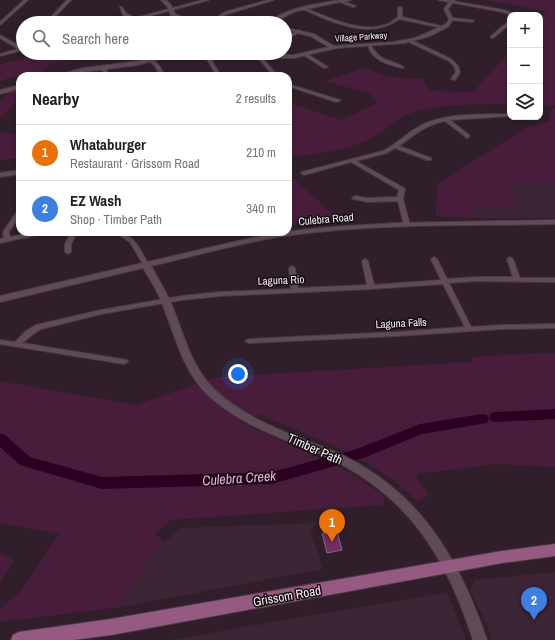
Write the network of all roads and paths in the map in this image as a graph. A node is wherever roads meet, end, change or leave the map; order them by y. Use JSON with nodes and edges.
{"nodes":[{"id":1,"x":26,"y":0,"type":"edge"},
{"id":2,"x":69,"y":0,"type":"edge"},
{"id":3,"x":163,"y":0,"type":"edge"},
{"id":4,"x":208,"y":0,"type":"edge"},
{"id":5,"x":272,"y":0,"type":"edge"},
{"id":6,"x":349,"y":0,"type":"edge"},
{"id":7,"x":440,"y":0,"type":"edge"},
{"id":8,"x":340,"y":1,"type":"junction"},
{"id":9,"x":452,"y":1,"type":"edge"},
{"id":10,"x":354,"y":6,"type":"dead end"},
{"id":11,"x":121,"y":8,"type":"dead end"},
{"id":12,"x":400,"y":8,"type":"dead end"},
{"id":13,"x":304,"y":9,"type":"junction"},
{"id":14,"x":171,"y":10,"type":"junction"},
{"id":15,"x":507,"y":12,"type":"edge"},
{"id":16,"x":54,"y":16,"type":"edge"},
{"id":17,"x":127,"y":16,"type":"edge"},
{"id":18,"x":149,"y":16,"type":"edge"},
{"id":19,"x":175,"y":16,"type":"edge"},
{"id":20,"x":221,"y":16,"type":"edge"},
{"id":21,"x":283,"y":16,"type":"edge"},
{"id":22,"x":0,"y":17,"type":"edge"},
{"id":23,"x":7,"y":17,"type":"junction"},
{"id":24,"x":399,"y":18,"type":"junction"},
{"id":25,"x":451,"y":19,"type":"junction"},
{"id":26,"x":472,"y":21,"type":"dead end"},
{"id":27,"x":0,"y":24,"type":"edge"},
{"id":28,"x":507,"y":24,"type":"edge"},
{"id":29,"x":443,"y":28,"type":"junction"},
{"id":30,"x":292,"y":30,"type":"edge"},
{"id":31,"x":299,"y":31,"type":"junction"},
{"id":32,"x":292,"y":35,"type":"dead end"},
{"id":33,"x":0,"y":36,"type":"edge"},
{"id":34,"x":492,"y":37,"type":"dead end"},
{"id":35,"x":410,"y":41,"type":"junction"},
{"id":36,"x":16,"y":45,"type":"edge"},
{"id":37,"x":369,"y":45,"type":"junction"},
{"id":38,"x":333,"y":47,"type":"junction"},
{"id":39,"x":16,"y":51,"type":"edge"},
{"id":40,"x":0,"y":55,"type":"edge"},
{"id":41,"x":306,"y":55,"type":"junction"},
{"id":42,"x":292,"y":56,"type":"edge"},
{"id":43,"x":155,"y":60,"type":"edge"},
{"id":44,"x":210,"y":60,"type":"edge"},
{"id":45,"x":262,"y":60,"type":"edge"},
{"id":46,"x":151,"y":61,"type":"junction"},
{"id":47,"x":103,"y":67,"type":"junction"},
{"id":48,"x":326,"y":67,"type":"dead end"},
{"id":49,"x":402,"y":67,"type":"dead end"},
{"id":50,"x":77,"y":72,"type":"edge"},
{"id":51,"x":105,"y":72,"type":"edge"},
{"id":52,"x":161,"y":72,"type":"edge"},
{"id":53,"x":217,"y":72,"type":"edge"},
{"id":54,"x":272,"y":72,"type":"edge"},
{"id":55,"x":453,"y":79,"type":"dead end"},
{"id":56,"x":292,"y":86,"type":"edge"},
{"id":57,"x":16,"y":88,"type":"edge"},
{"id":58,"x":0,"y":92,"type":"edge"},
{"id":59,"x":338,"y":101,"type":"dead end"},
{"id":60,"x":507,"y":115,"type":"edge"},
{"id":61,"x":446,"y":120,"type":"junction"},
{"id":62,"x":467,"y":136,"type":"dead end"},
{"id":63,"x":396,"y":147,"type":"junction"},
{"id":64,"x":429,"y":159,"type":"dead end"},
{"id":65,"x":352,"y":161,"type":"junction"},
{"id":66,"x":304,"y":172,"type":"dead end"},
{"id":67,"x":16,"y":173,"type":"edge"},
{"id":68,"x":0,"y":175,"type":"edge"},
{"id":69,"x":356,"y":198,"type":"dead end"},
{"id":70,"x":400,"y":199,"type":"junction"},
{"id":71,"x":16,"y":217,"type":"edge"},
{"id":72,"x":555,"y":222,"type":"edge"},
{"id":73,"x":517,"y":224,"type":"junction"},
{"id":74,"x":407,"y":225,"type":"junction"},
{"id":75,"x":555,"y":227,"type":"edge"},
{"id":76,"x":292,"y":233,"type":"edge"},
{"id":77,"x":25,"y":236,"type":"edge"},
{"id":78,"x":72,"y":236,"type":"edge"},
{"id":79,"x":124,"y":236,"type":"edge"},
{"id":80,"x":275,"y":236,"type":"edge"},
{"id":81,"x":8,"y":240,"type":"junction"},
{"id":82,"x":0,"y":241,"type":"edge"},
{"id":83,"x":68,"y":252,"type":"dead end"},
{"id":84,"x":434,"y":259,"type":"dead end"},
{"id":85,"x":510,"y":259,"type":"dead end"},
{"id":86,"x":365,"y":261,"type":"dead end"},
{"id":87,"x":146,"y":265,"type":"junction"},
{"id":88,"x":292,"y":268,"type":"dead end"},
{"id":89,"x":517,"y":279,"type":"junction"},
{"id":90,"x":555,"y":280,"type":"edge"},
{"id":91,"x":445,"y":282,"type":"junction"},
{"id":92,"x":370,"y":287,"type":"junction"},
{"id":93,"x":295,"y":291,"type":"junction"},
{"id":94,"x":0,"y":299,"type":"edge"},
{"id":95,"x":165,"y":301,"type":"junction"},
{"id":96,"x":555,"y":326,"type":"edge"},
{"id":97,"x":469,"y":329,"type":"junction"},
{"id":98,"x":249,"y":341,"type":"dead end"},
{"id":99,"x":0,"y":342,"type":"edge"},
{"id":100,"x":16,"y":344,"type":"junction"},
{"id":101,"x":124,"y":362,"type":"dead end"},
{"id":102,"x":555,"y":550,"type":"edge"},
{"id":103,"x":450,"y":567,"type":"junction"},
{"id":104,"x":19,"y":640,"type":"edge"},
{"id":105,"x":480,"y":640,"type":"edge"}],
"edges":[{"from":1,"to":23,"type":"street"},
{"from":2,"to":16,"type":"street"},
{"from":3,"to":14,"type":"street"},
{"from":4,"to":14,"type":"street"},
{"from":5,"to":20,"type":"street"},
{"from":6,"to":8,"type":"street"},
{"from":7,"to":9,"type":"street"},
{"from":8,"to":10,"type":"street"},
{"from":8,"to":13,"type":"street"},
{"from":9,"to":15,"type":"street"},
{"from":9,"to":25,"type":"street"},
{"from":11,"to":17,"type":"street"},
{"from":12,"to":24,"type":"street"},
{"from":13,"to":21,"type":"street"},
{"from":13,"to":24,"type":"street"},
{"from":14,"to":18,"type":"street"},
{"from":14,"to":19,"type":"street"},
{"from":22,"to":23,"type":"street"},
{"from":23,"to":27,"type":"street"},
{"from":24,"to":29,"type":"street"},
{"from":25,"to":26,"type":"street"},
{"from":25,"to":29,"type":"street","name":"Village Parkway"},
{"from":28,"to":34,"type":"street"},
{"from":29,"to":35,"type":"street","name":"Village Parkway"},
{"from":30,"to":31,"type":"street"},
{"from":31,"to":32,"type":"street"},
{"from":31,"to":38,"type":"street"},
{"from":33,"to":36,"type":"street"},
{"from":35,"to":37,"type":"street","name":"Village Parkway"},
{"from":35,"to":55,"type":"street"},
{"from":37,"to":38,"type":"street","name":"Village Parkway"},
{"from":37,"to":49,"type":"street"},
{"from":38,"to":41,"type":"street","name":"Village Parkway"},
{"from":39,"to":40,"type":"street"},
{"from":41,"to":42,"type":"street","name":"Village Parkway"},
{"from":41,"to":48,"type":"street"},
{"from":43,"to":46,"type":"street"},
{"from":44,"to":53,"type":"street"},
{"from":45,"to":54,"type":"street"},
{"from":46,"to":47,"type":"street"},
{"from":46,"to":52,"type":"street"},
{"from":47,"to":50,"type":"street"},
{"from":47,"to":51,"type":"street"},
{"from":56,"to":59,"type":"street"},
{"from":57,"to":58,"type":"street"},
{"from":60,"to":61,"type":"street"},
{"from":61,"to":62,"type":"street"},
{"from":61,"to":63,"type":"street"},
{"from":63,"to":64,"type":"street"},
{"from":63,"to":65,"type":"street"},
{"from":65,"to":66,"type":"street"},
{"from":65,"to":70,"type":"street"},
{"from":67,"to":68,"type":"street"},
{"from":69,"to":70,"type":"street"},
{"from":70,"to":74,"type":"street"},
{"from":71,"to":81,"type":"street"},
{"from":72,"to":73,"type":"street","name":"Culebra Road"},
{"from":73,"to":74,"type":"street","name":"Culebra Road"},
{"from":73,"to":75,"type":"street","name":"Culebra Road"},
{"from":74,"to":76,"type":"street","name":"Culebra Road"},
{"from":77,"to":81,"type":"street"},
{"from":78,"to":83,"type":"street"},
{"from":79,"to":87,"type":"street"},
{"from":80,"to":87,"type":"street","name":"Culebra Road"},
{"from":81,"to":82,"type":"street"},
{"from":84,"to":91,"type":"street"},
{"from":85,"to":89,"type":"street"},
{"from":86,"to":92,"type":"street"},
{"from":87,"to":94,"type":"street","name":"Culebra Road"},
{"from":87,"to":95,"type":"street","name":"Timber Path"},
{"from":88,"to":93,"type":"street"},
{"from":89,"to":90,"type":"street","name":"Laguna Rio"},
{"from":89,"to":91,"type":"street","name":"Laguna Rio"},
{"from":91,"to":92,"type":"street","name":"Laguna Rio"},
{"from":91,"to":97,"type":"street"},
{"from":92,"to":93,"type":"street","name":"Laguna Rio"},
{"from":93,"to":95,"type":"street","name":"Laguna Rio"},
{"from":95,"to":100,"type":"street","name":"Laguna Rio"},
{"from":95,"to":103,"type":"street","name":"Timber Path"},
{"from":96,"to":97,"type":"street","name":"Laguna Falls"},
{"from":97,"to":98,"type":"street","name":"Laguna Falls"},
{"from":99,"to":100,"type":"street"},
{"from":100,"to":101,"type":"street"},
{"from":102,"to":103,"type":"main road","name":"Grissom Road"},
{"from":103,"to":104,"type":"main road","name":"Grissom Road"},
{"from":103,"to":105,"type":"street","name":"Timber Path"}]}
